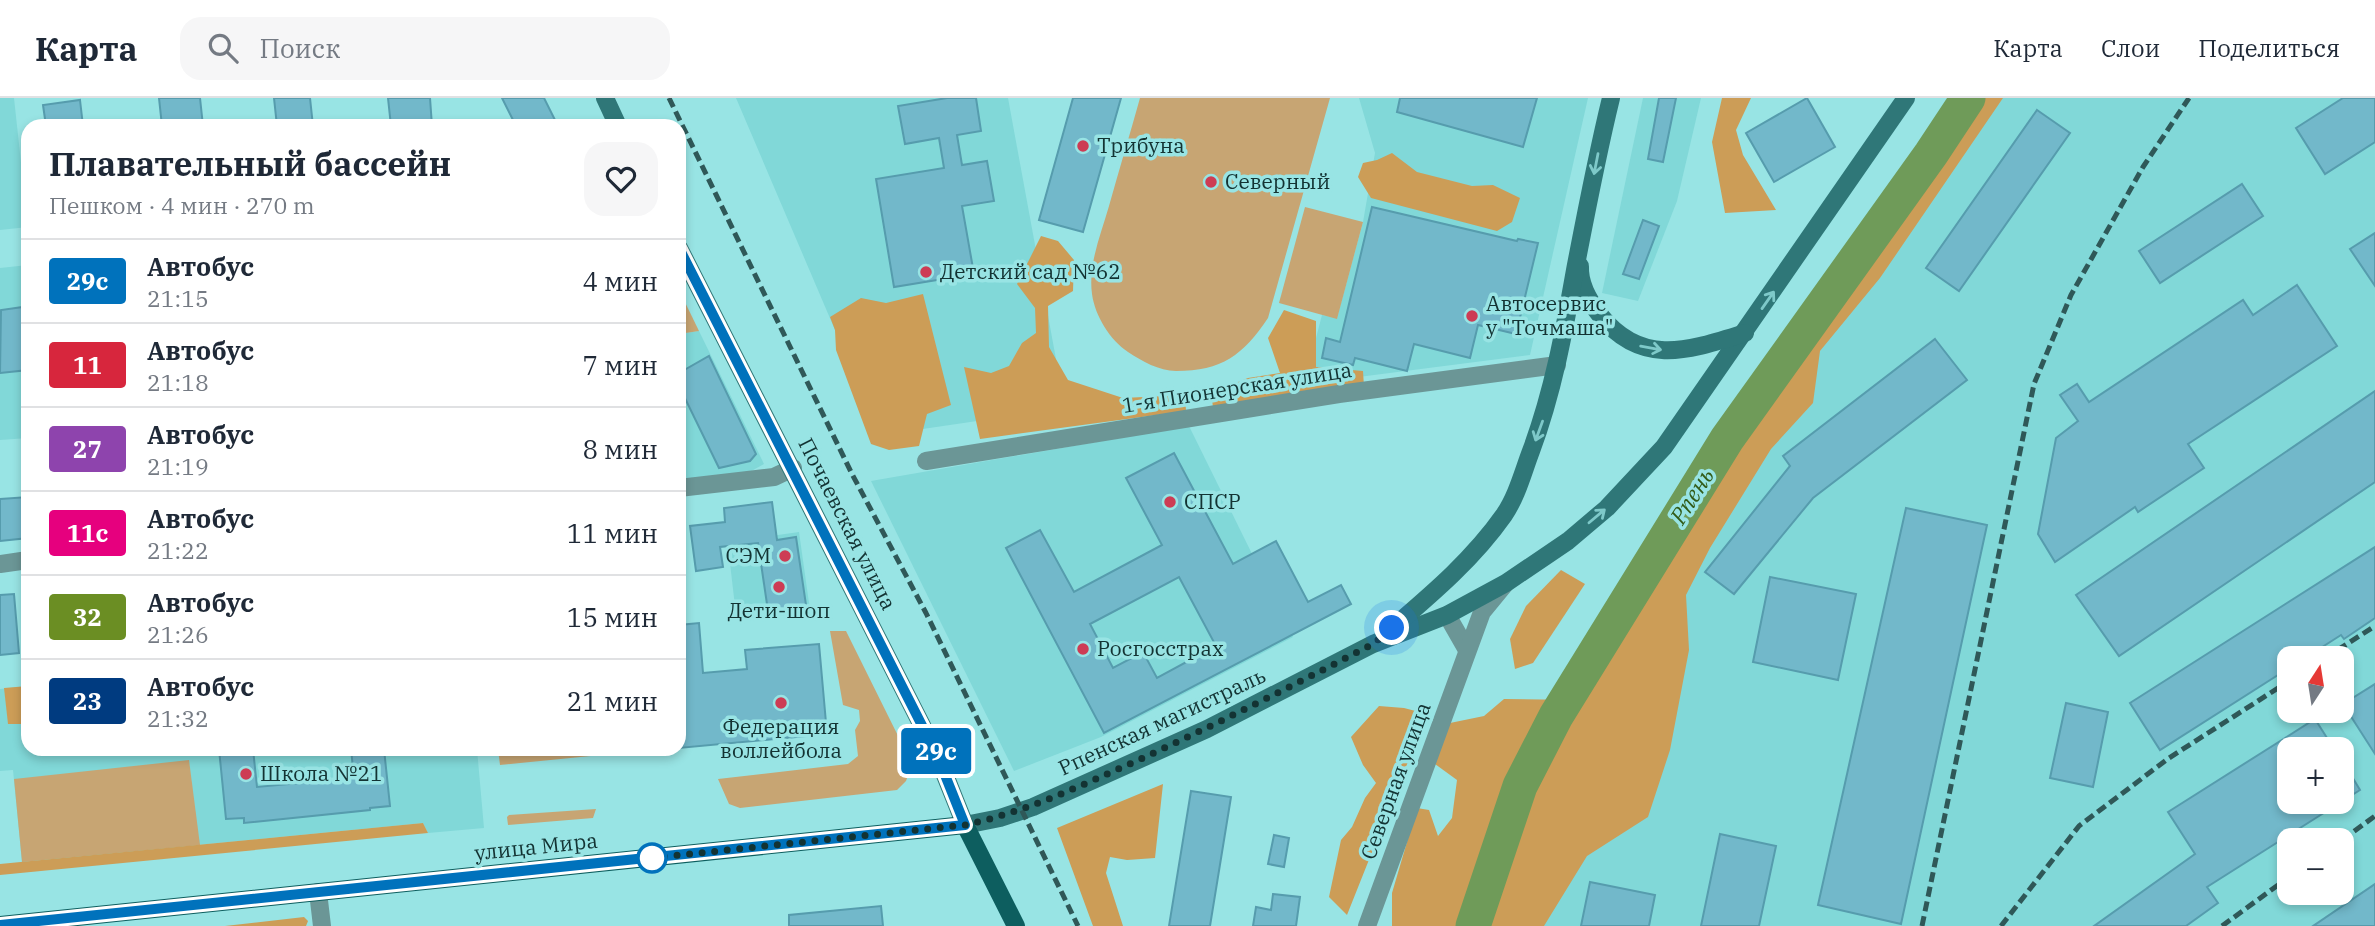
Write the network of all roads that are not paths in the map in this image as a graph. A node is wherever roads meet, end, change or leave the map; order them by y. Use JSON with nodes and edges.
{"nodes":[{"id":1,"x":605,"y":98,"type":"edge"},
{"id":2,"x":1611,"y":98,"type":"edge"},
{"id":3,"x":1906,"y":98,"type":"edge"},
{"id":4,"x":1897,"y":107,"type":"edge"},
{"id":5,"x":615,"y":119,"type":"edge"},
{"id":6,"x":1580,"y":242,"type":"junction"},
{"id":7,"x":686,"y":262,"type":"edge"},
{"id":8,"x":1745,"y":332,"type":"junction"},
{"id":9,"x":1558,"y":365,"type":"junction"},
{"id":10,"x":926,"y":461,"type":"dead end"},
{"id":11,"x":793,"y":468,"type":"junction"},
{"id":12,"x":686,"y":487,"type":"edge"},
{"id":13,"x":21,"y":562,"type":"edge"},
{"id":14,"x":0,"y":564,"type":"edge"},
{"id":15,"x":1506,"y":583,"type":"junction"},
{"id":16,"x":1447,"y":615,"type":"junction"},
{"id":17,"x":1373,"y":644,"type":"junction"},
{"id":18,"x":1467,"y":650,"type":"junction"},
{"id":19,"x":965,"y":825,"type":"junction"},
{"id":20,"x":318,"y":892,"type":"junction"},
{"id":21,"x":0,"y":925,"type":"edge"},
{"id":22,"x":323,"y":926,"type":"edge"},
{"id":23,"x":1016,"y":926,"type":"edge"},
{"id":24,"x":1367,"y":926,"type":"edge"}],
"edges":[{"from":1,"to":5,"type":"main road"},
{"from":2,"to":6,"type":"main road","name":"Рпенская магистраль","one_way":true},
{"from":3,"to":4,"type":"main road","name":"Рпенская магистраль"},
{"from":8,"to":4,"type":"main road","name":"Рпенская магистраль","one_way":true},
{"from":6,"to":8,"type":"main road","name":"Рпенская магистраль","one_way":true},
{"from":6,"to":9,"type":"main road","name":"Рпенская магистраль"},
{"from":7,"to":11,"type":"main road","name":"Почаевская улица"},
{"from":15,"to":8,"type":"main road","name":"Рпенская магистраль","one_way":true},
{"from":9,"to":10,"type":"street","name":"1-я Пионерская улица"},
{"from":9,"to":17,"type":"main road","name":"Рпенская магистраль","one_way":true},
{"from":11,"to":12,"type":"street"},
{"from":11,"to":19,"type":"main road","name":"Почаевская улица"},
{"from":13,"to":14,"type":"street"},
{"from":15,"to":16,"type":"main road","name":"Рпенская магистраль"},
{"from":15,"to":18,"type":"street","name":"Северная улица"},
{"from":16,"to":17,"type":"main road","name":"Рпенская магистраль"},
{"from":16,"to":18,"type":"street"},
{"from":17,"to":19,"type":"main road","name":"Рпенская магистраль"},
{"from":18,"to":24,"type":"street","name":"Северная улица"},
{"from":19,"to":20,"type":"main road","name":"улица Мира"},
{"from":19,"to":23,"type":"main road"},
{"from":20,"to":21,"type":"main road","name":"улица Мира"},
{"from":20,"to":22,"type":"street"}]}
